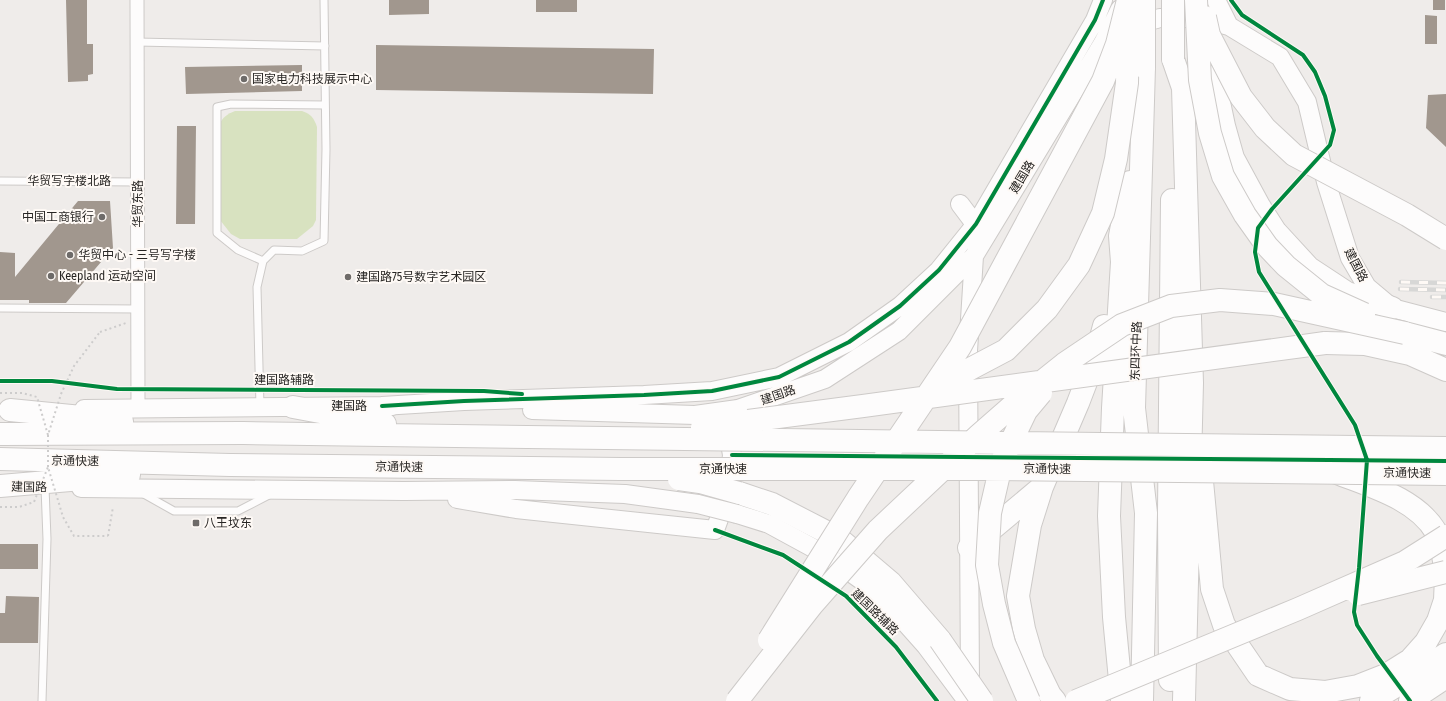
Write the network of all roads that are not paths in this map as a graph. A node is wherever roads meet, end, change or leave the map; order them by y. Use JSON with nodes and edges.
{"nodes":[{"id":1,"x":137,"y":0,"type":"edge"},
{"id":2,"x":324,"y":0,"type":"edge"},
{"id":3,"x":1103,"y":0,"type":"edge"},
{"id":4,"x":1127,"y":0,"type":"edge"},
{"id":5,"x":1144,"y":0,"type":"edge"},
{"id":6,"x":1173,"y":0,"type":"edge"},
{"id":7,"x":1196,"y":0,"type":"edge"},
{"id":8,"x":1201,"y":0,"type":"edge"},
{"id":9,"x":1216,"y":0,"type":"edge"},
{"id":10,"x":1226,"y":0,"type":"edge"},
{"id":11,"x":1229,"y":26,"type":"junction"},
{"id":12,"x":1209,"y":35,"type":"junction"},
{"id":13,"x":137,"y":42,"type":"junction"},
{"id":14,"x":1103,"y":43,"type":"junction"},
{"id":15,"x":324,"y":46,"type":"junction"},
{"id":16,"x":1174,"y":59,"type":"junction"},
{"id":17,"x":325,"y":105,"type":"junction"},
{"id":18,"x":1143,"y":106,"type":"junction"},
{"id":19,"x":0,"y":181,"type":"edge"},
{"id":20,"x":138,"y":182,"type":"junction"},
{"id":21,"x":960,"y":204,"type":"dead end"},
{"id":22,"x":980,"y":231,"type":"junction"},
{"id":23,"x":1446,"y":239,"type":"edge"},
{"id":24,"x":974,"y":256,"type":"junction"},
{"id":25,"x":263,"y":261,"type":"junction"},
{"id":26,"x":1122,"y":262,"type":"junction"},
{"id":27,"x":0,"y":308,"type":"edge"},
{"id":28,"x":1392,"y":308,"type":"junction"},
{"id":29,"x":138,"y":314,"type":"junction"},
{"id":30,"x":1446,"y":322,"type":"edge"},
{"id":31,"x":1405,"y":333,"type":"junction"},
{"id":32,"x":1446,"y":344,"type":"edge"},
{"id":33,"x":1064,"y":364,"type":"junction"},
{"id":34,"x":1446,"y":370,"type":"edge"},
{"id":35,"x":1192,"y":383,"type":"junction"},
{"id":36,"x":712,"y":391,"type":"junction"},
{"id":37,"x":3,"y":404,"type":"edge"},
{"id":38,"x":382,"y":406,"type":"junction"},
{"id":39,"x":863,"y":406,"type":"junction"},
{"id":40,"x":260,"y":407,"type":"junction"},
{"id":41,"x":293,"y":407,"type":"junction"},
{"id":42,"x":138,"y":408,"type":"junction"},
{"id":43,"x":243,"y":433,"type":"junction"},
{"id":44,"x":0,"y":434,"type":"edge"},
{"id":45,"x":439,"y":435,"type":"junction"},
{"id":46,"x":606,"y":438,"type":"junction"},
{"id":47,"x":1446,"y":448,"type":"edge"},
{"id":48,"x":0,"y":459,"type":"edge"},
{"id":49,"x":230,"y":465,"type":"junction"},
{"id":50,"x":621,"y":469,"type":"junction"},
{"id":51,"x":1336,"y":472,"type":"junction"},
{"id":52,"x":1446,"y":474,"type":"edge"},
{"id":53,"x":0,"y":487,"type":"edge"},
{"id":54,"x":45,"y":487,"type":"junction"},
{"id":55,"x":1042,"y":487,"type":"junction"},
{"id":56,"x":404,"y":491,"type":"junction"},
{"id":57,"x":738,"y":503,"type":"junction"},
{"id":58,"x":1446,"y":536,"type":"edge"},
{"id":59,"x":970,"y":548,"type":"junction"},
{"id":60,"x":1446,"y":574,"type":"edge"},
{"id":61,"x":1298,"y":609,"type":"junction"},
{"id":62,"x":1446,"y":654,"type":"edge"},
{"id":63,"x":1413,"y":667,"type":"junction"},
{"id":64,"x":1446,"y":677,"type":"edge"},
{"id":65,"x":1380,"y":690,"type":"edge"},
{"id":66,"x":1446,"y":695,"type":"edge"},
{"id":67,"x":42,"y":701,"type":"edge"},
{"id":68,"x":731,"y":701,"type":"edge"},
{"id":69,"x":737,"y":701,"type":"edge"},
{"id":70,"x":967,"y":701,"type":"edge"},
{"id":71,"x":970,"y":701,"type":"edge"},
{"id":72,"x":982,"y":701,"type":"edge"},
{"id":73,"x":1029,"y":701,"type":"edge"},
{"id":74,"x":1055,"y":701,"type":"edge"},
{"id":75,"x":1076,"y":701,"type":"edge"},
{"id":76,"x":1122,"y":701,"type":"edge"},
{"id":77,"x":1142,"y":701,"type":"edge"},
{"id":78,"x":1170,"y":701,"type":"edge"},
{"id":79,"x":1184,"y":701,"type":"edge"},
{"id":80,"x":1410,"y":701,"type":"edge"},
{"id":81,"x":1437,"y":701,"type":"edge"}],
"edges":[{"from":1,"to":13,"type":"street","name":"华贸东路"},
{"from":2,"to":15,"type":"lane"},
{"from":3,"to":22,"type":"street"},
{"from":4,"to":14,"type":"street"},
{"from":4,"to":39,"type":"highway","bridge":true},
{"from":4,"to":68,"type":"highway","bridge":true},
{"from":5,"to":18,"type":"highway","name":"东四环中路","bridge":true},
{"from":6,"to":16,"type":"highway","bridge":true},
{"from":7,"to":31,"type":"highway","bridge":true},
{"from":8,"to":12,"type":"highway","bridge":true},
{"from":9,"to":11,"type":"street"},
{"from":10,"to":11,"type":"street"},
{"from":11,"to":14,"type":"street","name":"建国路"},
{"from":11,"to":28,"type":"street","name":"建国路"},
{"from":12,"to":23,"type":"highway","bridge":true},
{"from":12,"to":28,"type":"highway"},
{"from":13,"to":15,"type":"lane"},
{"from":13,"to":20,"type":"street","name":"华贸东路"},
{"from":14,"to":22,"type":"street","name":"建国路"},
{"from":15,"to":17,"type":"lane"},
{"from":16,"to":35,"type":"highway"},
{"from":16,"to":78,"type":"highway"},
{"from":17,"to":25,"type":"lane"},
{"from":17,"to":25,"type":"lane"},
{"from":18,"to":26,"type":"highway"},
{"from":18,"to":77,"type":"highway","name":"东四环中路"},
{"from":19,"to":20,"type":"lane","name":"华贸写字楼北路"},
{"from":20,"to":29,"type":"street","name":"华贸东路"},
{"from":21,"to":22,"type":"street"},
{"from":22,"to":24,"type":"street","name":"建国路"},
{"from":22,"to":36,"type":"street"},
{"from":24,"to":38,"type":"street","name":"建国路","bridge":true},
{"from":24,"to":59,"type":"street"},
{"from":25,"to":40,"type":"lane"},
{"from":26,"to":55,"type":"highway"},
{"from":26,"to":76,"type":"highway"},
{"from":27,"to":29,"type":"lane"},
{"from":28,"to":30,"type":"street","name":"建国路"},
{"from":29,"to":42,"type":"street","name":"华贸东路"},
{"from":31,"to":32,"type":"highway"},
{"from":31,"to":33,"type":"highway","bridge":true},
{"from":33,"to":69,"type":"highway","bridge":true},
{"from":33,"to":73,"type":"highway","bridge":true},
{"from":34,"to":39,"type":"highway","bridge":true},
{"from":35,"to":65,"type":"highway"},
{"from":35,"to":79,"type":"highway"},
{"from":36,"to":38,"type":"street"},
{"from":36,"to":56,"type":"street"},
{"from":37,"to":42,"type":"street","name":"建国路"},
{"from":37,"to":43,"type":"highway"},
{"from":38,"to":41,"type":"street","name":"建国路"},
{"from":39,"to":46,"type":"highway","bridge":true},
{"from":40,"to":41,"type":"street","name":"建国路"},
{"from":40,"to":42,"type":"street","name":"建国路"},
{"from":41,"to":45,"type":"highway"},
{"from":43,"to":44,"type":"highway"},
{"from":43,"to":45,"type":"highway"},
{"from":45,"to":46,"type":"highway"},
{"from":46,"to":47,"type":"highway","bridge":true},
{"from":48,"to":49,"type":"highway","name":"京通快速"},
{"from":49,"to":50,"type":"highway","name":"京通快速"},
{"from":49,"to":53,"type":"highway"},
{"from":50,"to":51,"type":"highway","name":"京通快速","bridge":true},
{"from":50,"to":57,"type":"highway","bridge":true},
{"from":51,"to":52,"type":"highway","name":"京通快速","bridge":true},
{"from":51,"to":60,"type":"highway"},
{"from":53,"to":54,"type":"street","name":"建国路"},
{"from":54,"to":56,"type":"street","name":"建国路"},
{"from":54,"to":67,"type":"lane"},
{"from":55,"to":59,"type":"highway"},
{"from":55,"to":74,"type":"highway"},
{"from":56,"to":57,"type":"street","name":"建国路","bridge":true},
{"from":57,"to":70,"type":"street","name":"建国路"},
{"from":57,"to":72,"type":"highway","bridge":true},
{"from":58,"to":61,"type":"highway","bridge":true},
{"from":59,"to":71,"type":"street"},
{"from":60,"to":61,"type":"highway","bridge":true},
{"from":60,"to":63,"type":"highway"},
{"from":61,"to":75,"type":"highway","bridge":true},
{"from":62,"to":63,"type":"highway"},
{"from":63,"to":65,"type":"highway"},
{"from":64,"to":80,"type":"highway"},
{"from":66,"to":81,"type":"highway"}]}
